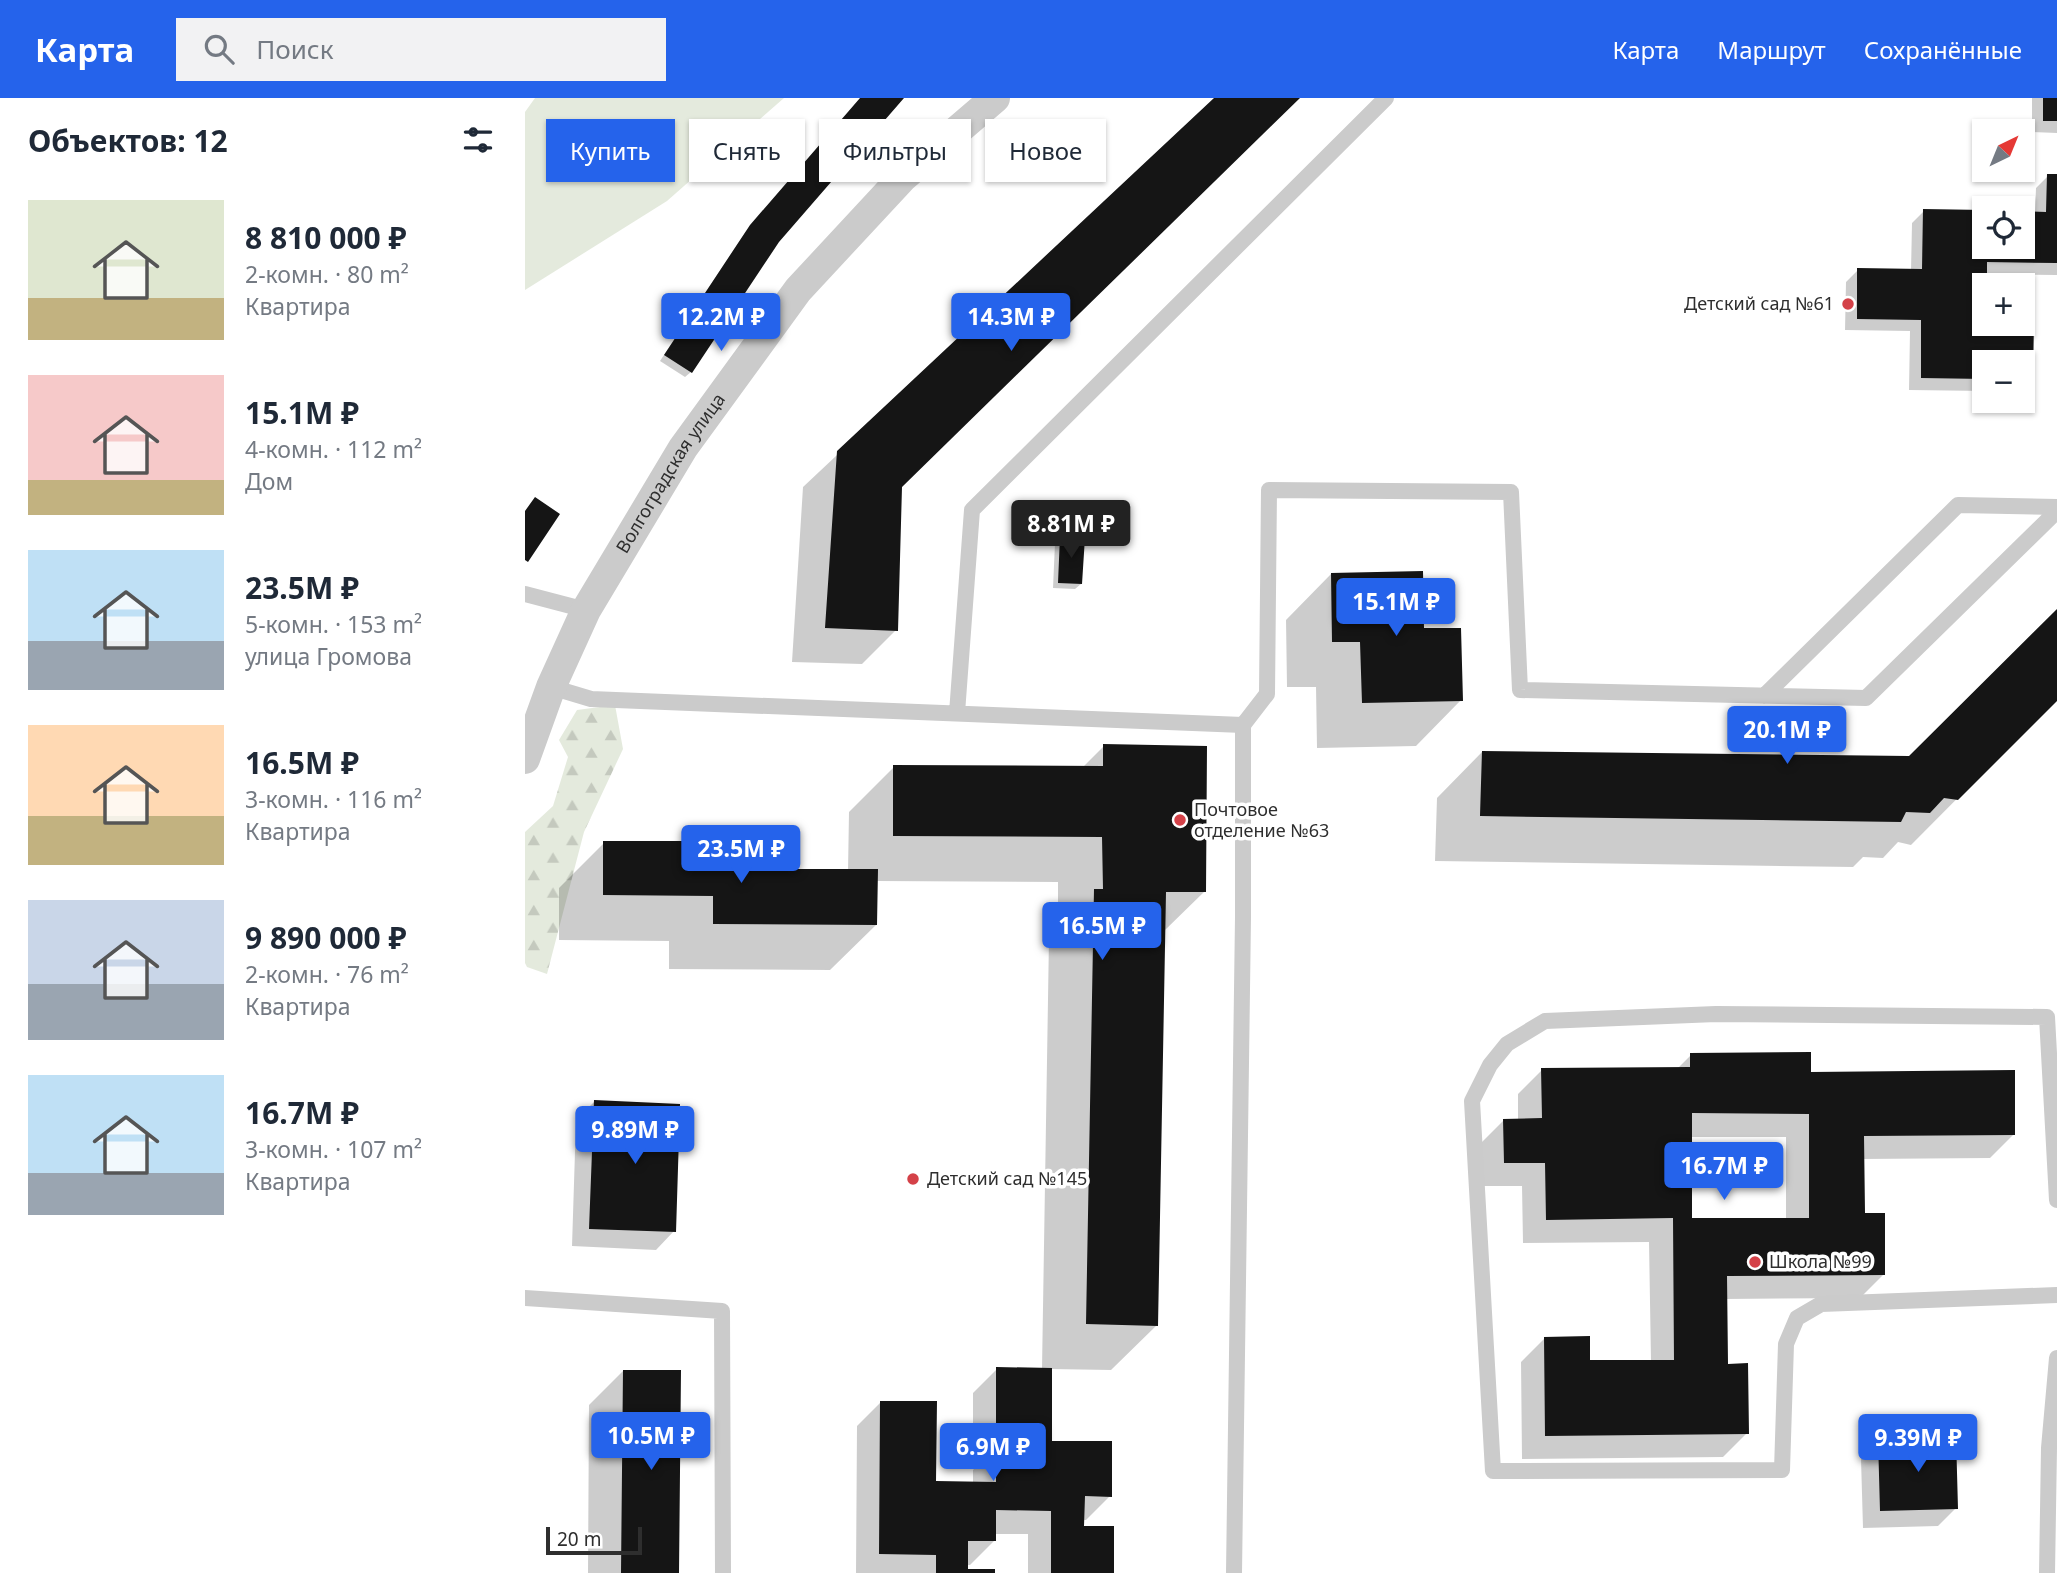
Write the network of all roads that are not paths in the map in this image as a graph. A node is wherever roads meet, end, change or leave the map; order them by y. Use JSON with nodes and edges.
{"nodes":[{"id":1,"x":995,"y":98,"type":"edge"},
{"id":2,"x":1386,"y":98,"type":"edge"},
{"id":3,"x":2057,"y":509,"type":"edge"},
{"id":4,"x":525,"y":594,"type":"edge"},
{"id":5,"x":586,"y":610,"type":"junction"},
{"id":6,"x":551,"y":687,"type":"junction"},
{"id":7,"x":1764,"y":696,"type":"junction"},
{"id":8,"x":957,"y":713,"type":"junction"},
{"id":9,"x":1243,"y":725,"type":"junction"},
{"id":10,"x":525,"y":759,"type":"edge"},
{"id":11,"x":2057,"y":1200,"type":"edge"},
{"id":12,"x":2057,"y":1295,"type":"edge"},
{"id":13,"x":525,"y":1298,"type":"edge"},
{"id":14,"x":2057,"y":1358,"type":"edge"},
{"id":15,"x":723,"y":1573,"type":"edge"},
{"id":16,"x":1234,"y":1573,"type":"edge"},
{"id":17,"x":2047,"y":1573,"type":"edge"}],
"edges":[{"from":1,"to":5,"type":"street","name":"Волгоградская улица"},
{"from":2,"to":8,"type":"lane"},
{"from":3,"to":7,"type":"lane"},
{"from":3,"to":7,"type":"lane"},
{"from":4,"to":5,"type":"lane"},
{"from":5,"to":6,"type":"street","name":"Волгоградская улица"},
{"from":6,"to":8,"type":"lane"},
{"from":6,"to":10,"type":"street","name":"Волгоградская улица"},
{"from":7,"to":9,"type":"lane"},
{"from":8,"to":9,"type":"lane"},
{"from":9,"to":16,"type":"lane"},
{"from":11,"to":12,"type":"lane"},
{"from":13,"to":15,"type":"lane"},
{"from":14,"to":17,"type":"lane"}]}
